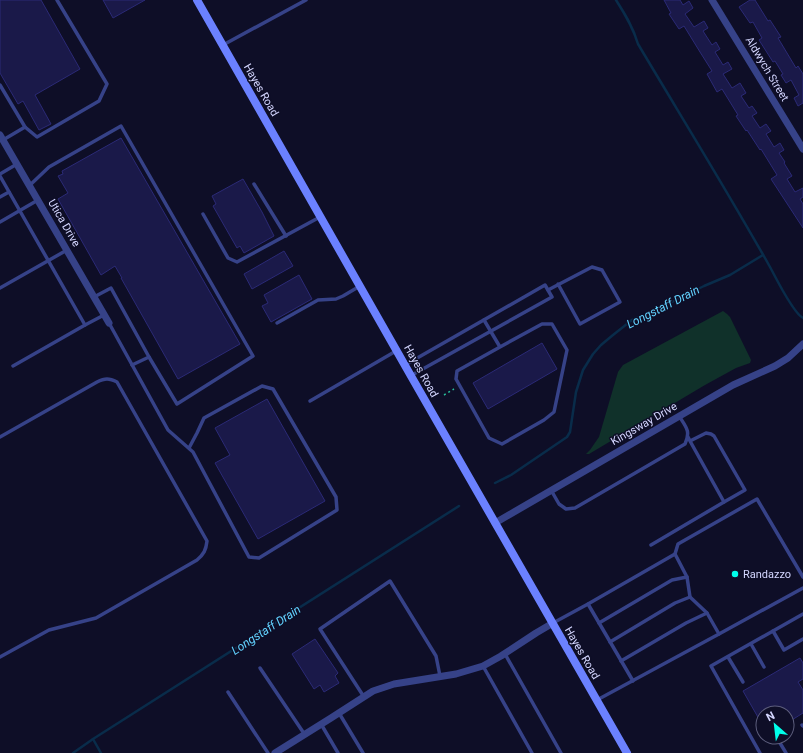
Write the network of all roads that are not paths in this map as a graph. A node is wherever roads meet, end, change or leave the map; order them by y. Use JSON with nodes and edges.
{"nodes":[{"id":1,"x":57,"y":0,"type":"edge"},
{"id":2,"x":197,"y":0,"type":"edge"},
{"id":3,"x":306,"y":0,"type":"edge"},
{"id":4,"x":712,"y":0,"type":"edge"},
{"id":5,"x":223,"y":45,"type":"junction"},
{"id":6,"x":0,"y":85,"type":"edge"},
{"id":7,"x":25,"y":127,"type":"junction"},
{"id":8,"x":2,"y":137,"type":"edge"},
{"id":9,"x":803,"y":149,"type":"edge"},
{"id":10,"x":17,"y":164,"type":"junction"},
{"id":11,"x":0,"y":175,"type":"edge"},
{"id":12,"x":254,"y":184,"type":"dead end"},
{"id":13,"x":29,"y":186,"type":"junction"},
{"id":14,"x":9,"y":192,"type":"junction"},
{"id":15,"x":0,"y":197,"type":"edge"},
{"id":16,"x":38,"y":200,"type":"junction"},
{"id":17,"x":20,"y":210,"type":"junction"},
{"id":18,"x":203,"y":214,"type":"dead end"},
{"id":19,"x":320,"y":216,"type":"junction"},
{"id":20,"x":0,"y":222,"type":"edge"},
{"id":21,"x":286,"y":236,"type":"junction"},
{"id":22,"x":67,"y":250,"type":"junction"},
{"id":23,"x":48,"y":260,"type":"junction"},
{"id":24,"x":558,"y":284,"type":"junction"},
{"id":25,"x":360,"y":286,"type":"junction"},
{"id":26,"x":0,"y":288,"type":"edge"},
{"id":27,"x":548,"y":290,"type":"junction"},
{"id":28,"x":94,"y":297,"type":"junction"},
{"id":29,"x":104,"y":315,"type":"junction"},
{"id":30,"x":484,"y":320,"type":"junction"},
{"id":31,"x":109,"y":323,"type":"joint"},
{"id":32,"x":277,"y":324,"type":"dead end"},
{"id":33,"x":85,"y":325,"type":"junction"},
{"id":34,"x":490,"y":331,"type":"junction"},
{"id":35,"x":803,"y":344,"type":"edge"},
{"id":36,"x":500,"y":347,"type":"junction"},
{"id":37,"x":397,"y":350,"type":"junction"},
{"id":38,"x":149,"y":357,"type":"junction"},
{"id":39,"x":132,"y":365,"type":"junction"},
{"id":40,"x":405,"y":365,"type":"junction"},
{"id":41,"x":13,"y":366,"type":"dead end"},
{"id":42,"x":410,"y":376,"type":"junction"},
{"id":43,"x":310,"y":401,"type":"dead end"},
{"id":44,"x":678,"y":416,"type":"junction"},
{"id":45,"x":0,"y":437,"type":"edge"},
{"id":46,"x":688,"y":437,"type":"junction"},
{"id":47,"x":690,"y":441,"type":"junction"},
{"id":48,"x":188,"y":448,"type":"junction"},
{"id":49,"x":551,"y":490,"type":"junction"},
{"id":50,"x":724,"y":502,"type":"junction"},
{"id":51,"x":495,"y":522,"type":"junction"},
{"id":52,"x":651,"y":545,"type":"dead end"},
{"id":53,"x":675,"y":554,"type":"junction"},
{"id":54,"x":687,"y":577,"type":"junction"},
{"id":55,"x":803,"y":577,"type":"edge"},
{"id":56,"x":803,"y":588,"type":"edge"},
{"id":57,"x":690,"y":597,"type":"junction"},
{"id":58,"x":588,"y":604,"type":"junction"},
{"id":59,"x":707,"y":614,"type":"junction"},
{"id":60,"x":803,"y":614,"type":"edge"},
{"id":61,"x":553,"y":623,"type":"junction"},
{"id":62,"x":599,"y":623,"type":"junction"},
{"id":63,"x":773,"y":631,"type":"junction"},
{"id":64,"x":719,"y":634,"type":"junction"},
{"id":65,"x":803,"y":639,"type":"edge"},
{"id":66,"x":610,"y":642,"type":"junction"},
{"id":67,"x":751,"y":644,"type":"junction"},
{"id":68,"x":505,"y":654,"type":"junction"},
{"id":69,"x":0,"y":657,"type":"edge"},
{"id":70,"x":728,"y":657,"type":"junction"},
{"id":71,"x":621,"y":661,"type":"junction"},
{"id":72,"x":483,"y":666,"type":"junction"},
{"id":73,"x":764,"y":667,"type":"dead end"},
{"id":74,"x":260,"y":668,"type":"dead end"},
{"id":75,"x":440,"y":676,"type":"junction"},
{"id":76,"x":632,"y":681,"type":"junction"},
{"id":77,"x":743,"y":682,"type":"dead end"},
{"id":78,"x":228,"y":692,"type":"dead end"},
{"id":79,"x":362,"y":698,"type":"junction"},
{"id":80,"x":596,"y":700,"type":"junction"},
{"id":81,"x":339,"y":713,"type":"junction"},
{"id":82,"x":321,"y":724,"type":"junction"},
{"id":83,"x":305,"y":735,"type":"junction"},
{"id":84,"x":268,"y":753,"type":"edge"},
{"id":85,"x":275,"y":753,"type":"edge"},
{"id":86,"x":338,"y":753,"type":"edge"},
{"id":87,"x":363,"y":753,"type":"edge"},
{"id":88,"x":532,"y":753,"type":"edge"},
{"id":89,"x":561,"y":753,"type":"edge"},
{"id":90,"x":627,"y":753,"type":"edge"},
{"id":91,"x":760,"y":753,"type":"edge"}],
"edges":[{"from":1,"to":7,"type":"lane"},
{"from":2,"to":5,"type":"main road","name":"Hayes Road"},
{"from":3,"to":5,"type":"lane"},
{"from":4,"to":9,"type":"street","name":"Aldwych Street"},
{"from":5,"to":19,"type":"main road","name":"Hayes Road"},
{"from":6,"to":7,"type":"lane"},
{"from":7,"to":8,"type":"lane"},
{"from":8,"to":10,"type":"street","name":"Utica Drive"},
{"from":10,"to":11,"type":"lane"},
{"from":10,"to":13,"type":"street","name":"Utica Drive"},
{"from":11,"to":14,"type":"lane"},
{"from":12,"to":21,"type":"lane"},
{"from":13,"to":16,"type":"street","name":"Utica Drive"},
{"from":13,"to":38,"type":"lane"},
{"from":14,"to":15,"type":"lane"},
{"from":14,"to":17,"type":"lane"},
{"from":16,"to":17,"type":"lane"},
{"from":16,"to":22,"type":"street","name":"Utica Drive"},
{"from":17,"to":20,"type":"lane"},
{"from":17,"to":23,"type":"lane"},
{"from":18,"to":21,"type":"lane"},
{"from":19,"to":21,"type":"lane"},
{"from":19,"to":25,"type":"main road","name":"Hayes Road"},
{"from":22,"to":23,"type":"lane"},
{"from":22,"to":28,"type":"street","name":"Utica Drive"},
{"from":23,"to":26,"type":"lane"},
{"from":23,"to":33,"type":"lane"},
{"from":24,"to":24,"type":"lane"},
{"from":24,"to":27,"type":"lane"},
{"from":25,"to":32,"type":"lane"},
{"from":25,"to":37,"type":"main road","name":"Hayes Road"},
{"from":27,"to":30,"type":"lane"},
{"from":27,"to":34,"type":"lane"},
{"from":28,"to":29,"type":"street","name":"Utica Drive"},
{"from":28,"to":38,"type":"lane"},
{"from":29,"to":31,"type":"street","name":"Utica Drive"},
{"from":29,"to":33,"type":"lane"},
{"from":30,"to":34,"type":"lane"},
{"from":30,"to":40,"type":"lane"},
{"from":31,"to":39,"type":"lane"},
{"from":33,"to":41,"type":"lane"},
{"from":34,"to":36,"type":"lane"},
{"from":34,"to":42,"type":"lane"},
{"from":35,"to":44,"type":"street","name":"Kingsway Drive"},
{"from":36,"to":36,"type":"lane"},
{"from":37,"to":40,"type":"main road","name":"Hayes Road"},
{"from":37,"to":43,"type":"lane"},
{"from":38,"to":39,"type":"lane"},
{"from":39,"to":48,"type":"lane"},
{"from":40,"to":42,"type":"main road","name":"Hayes Road"},
{"from":42,"to":51,"type":"main road","name":"Hayes Road"},
{"from":44,"to":46,"type":"lane"},
{"from":44,"to":49,"type":"street","name":"Kingsway Drive"},
{"from":45,"to":69,"type":"lane"},
{"from":46,"to":47,"type":"lane"},
{"from":46,"to":49,"type":"lane"},
{"from":47,"to":50,"type":"lane"},
{"from":47,"to":50,"type":"lane"},
{"from":48,"to":48,"type":"lane"},
{"from":49,"to":51,"type":"street","name":"Kingsway Drive"},
{"from":50,"to":52,"type":"lane"},
{"from":51,"to":61,"type":"main road","name":"Hayes Road"},
{"from":53,"to":54,"type":"lane"},
{"from":53,"to":55,"type":"lane"},
{"from":53,"to":58,"type":"lane"},
{"from":54,"to":57,"type":"lane"},
{"from":54,"to":62,"type":"lane"},
{"from":56,"to":64,"type":"lane"},
{"from":57,"to":59,"type":"lane"},
{"from":57,"to":66,"type":"lane"},
{"from":58,"to":61,"type":"lane"},
{"from":58,"to":62,"type":"lane"},
{"from":59,"to":64,"type":"lane"},
{"from":59,"to":71,"type":"lane"},
{"from":60,"to":63,"type":"lane"},
{"from":61,"to":68,"type":"street"},
{"from":61,"to":80,"type":"main road","name":"Hayes Road"},
{"from":62,"to":66,"type":"lane"},
{"from":63,"to":65,"type":"lane"},
{"from":63,"to":67,"type":"lane"},
{"from":64,"to":76,"type":"lane"},
{"from":66,"to":71,"type":"lane"},
{"from":67,"to":70,"type":"lane"},
{"from":67,"to":73,"type":"lane"},
{"from":68,"to":72,"type":"street"},
{"from":68,"to":89,"type":"lane"},
{"from":70,"to":77,"type":"lane"},
{"from":70,"to":91,"type":"lane"},
{"from":71,"to":76,"type":"lane"},
{"from":72,"to":75,"type":"street"},
{"from":72,"to":88,"type":"lane"},
{"from":74,"to":83,"type":"lane"},
{"from":75,"to":79,"type":"street"},
{"from":75,"to":79,"type":"lane"},
{"from":76,"to":80,"type":"lane"},
{"from":78,"to":84,"type":"lane"},
{"from":79,"to":81,"type":"street"},
{"from":80,"to":90,"type":"main road","name":"Hayes Road"},
{"from":81,"to":82,"type":"street"},
{"from":81,"to":87,"type":"lane"},
{"from":82,"to":83,"type":"street"},
{"from":82,"to":86,"type":"lane"},
{"from":83,"to":85,"type":"street"}]}
